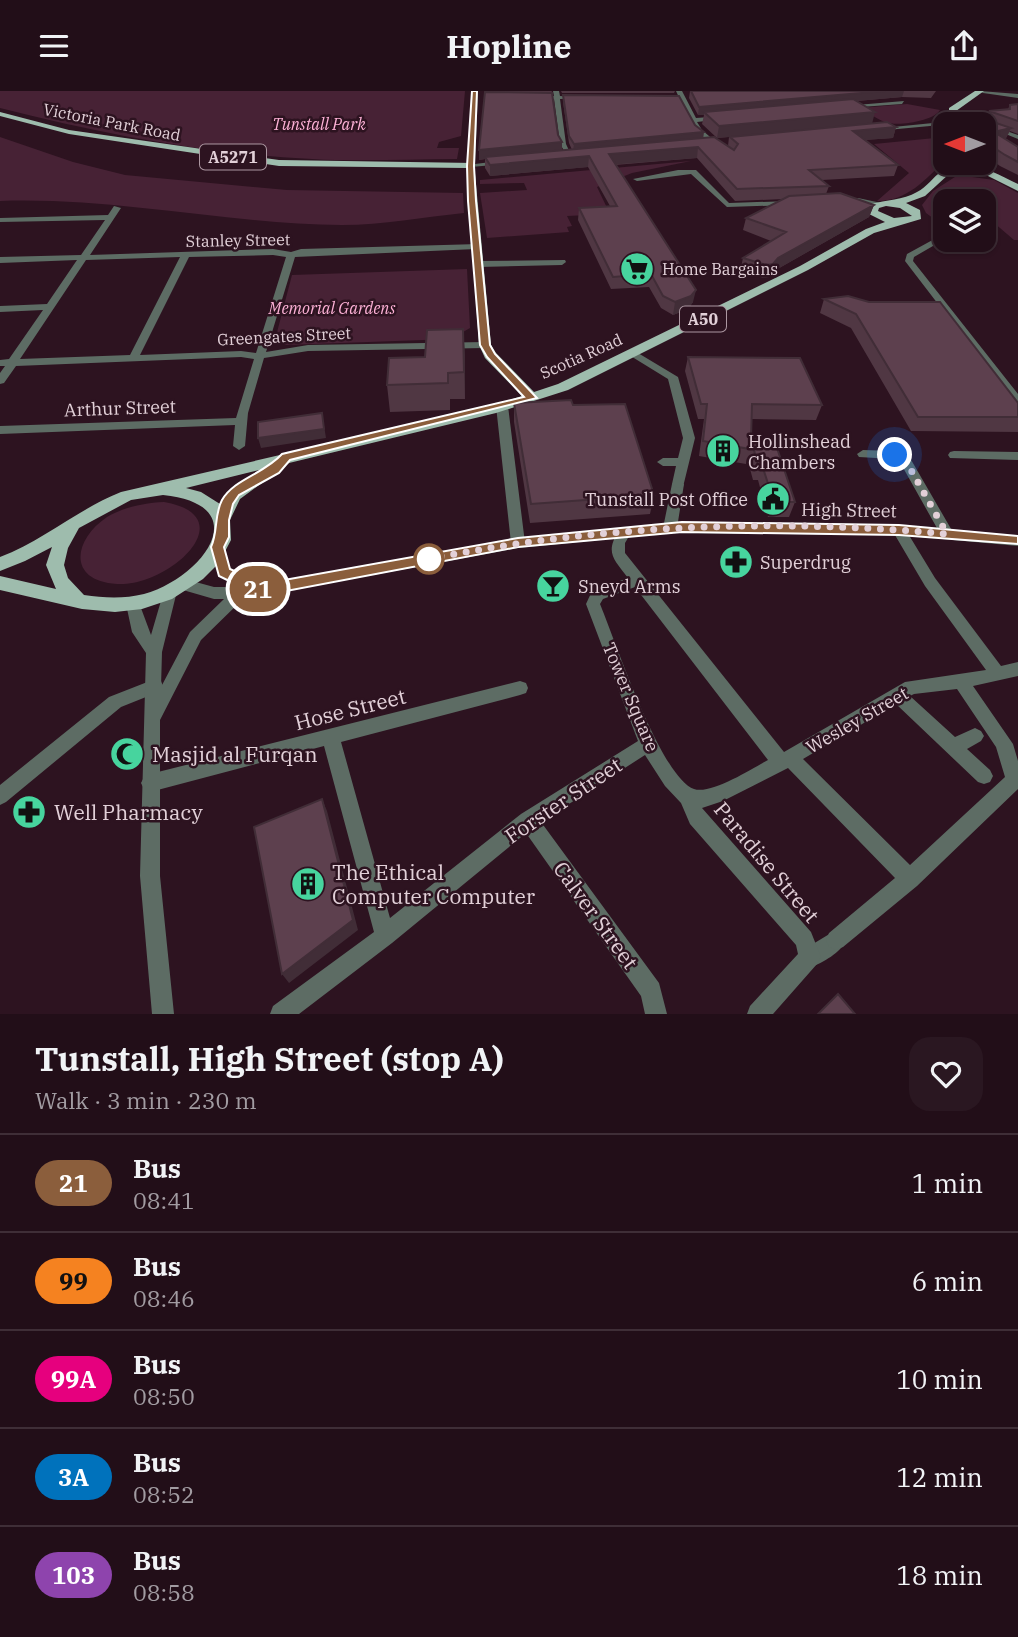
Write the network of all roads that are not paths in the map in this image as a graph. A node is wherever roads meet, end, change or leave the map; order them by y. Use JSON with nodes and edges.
{"nodes":[{"id":1,"x":981,"y":91,"type":"edge"},
{"id":2,"x":474,"y":94,"type":"edge"},
{"id":3,"x":557,"y":94,"type":"edge"},
{"id":4,"x":680,"y":94,"type":"edge"},
{"id":5,"x":691,"y":94,"type":"edge"},
{"id":6,"x":1018,"y":96,"type":"edge"},
{"id":7,"x":488,"y":97,"type":"edge"},
{"id":8,"x":530,"y":97,"type":"edge"},
{"id":9,"x":585,"y":97,"type":"edge"},
{"id":10,"x":668,"y":98,"type":"edge"},
{"id":11,"x":902,"y":102,"type":"dead end"},
{"id":12,"x":850,"y":106,"type":"junction"},
{"id":13,"x":837,"y":107,"type":"edge"},
{"id":14,"x":859,"y":111,"type":"edge"},
{"id":15,"x":951,"y":112,"type":"edge"},
{"id":16,"x":0,"y":114,"type":"edge"},
{"id":17,"x":733,"y":116,"type":"edge"},
{"id":18,"x":694,"y":120,"type":"junction"},
{"id":19,"x":878,"y":122,"type":"edge"},
{"id":20,"x":933,"y":124,"type":"edge"},
{"id":21,"x":887,"y":128,"type":"junction"},
{"id":22,"x":996,"y":129,"type":"edge"},
{"id":23,"x":864,"y":130,"type":"edge"},
{"id":24,"x":1018,"y":137,"type":"edge"},
{"id":25,"x":727,"y":143,"type":"edge"},
{"id":26,"x":714,"y":144,"type":"junction"},
{"id":27,"x":701,"y":145,"type":"edge"},
{"id":28,"x":583,"y":155,"type":"edge"},
{"id":29,"x":729,"y":155,"type":"edge"},
{"id":30,"x":570,"y":156,"type":"junction"},
{"id":31,"x":556,"y":157,"type":"edge"},
{"id":32,"x":518,"y":161,"type":"edge"},
{"id":33,"x":471,"y":166,"type":"junction"},
{"id":34,"x":943,"y":175,"type":"edge"},
{"id":35,"x":993,"y":175,"type":"edge"},
{"id":36,"x":637,"y":179,"type":"dead end"},
{"id":37,"x":1018,"y":188,"type":"edge"},
{"id":38,"x":922,"y":194,"type":"junction"},
{"id":39,"x":834,"y":201,"type":"edge"},
{"id":40,"x":798,"y":203,"type":"edge"},
{"id":41,"x":893,"y":204,"type":"junction"},
{"id":42,"x":876,"y":208,"type":"junction"},
{"id":43,"x":916,"y":212,"type":"junction"},
{"id":44,"x":0,"y":220,"type":"edge"},
{"id":45,"x":898,"y":221,"type":"junction"},
{"id":46,"x":870,"y":231,"type":"junction"},
{"id":47,"x":933,"y":243,"type":"edge"},
{"id":48,"x":476,"y":246,"type":"junction"},
{"id":49,"x":185,"y":255,"type":"junction"},
{"id":50,"x":291,"y":255,"type":"junction"},
{"id":51,"x":84,"y":258,"type":"junction"},
{"id":52,"x":0,"y":260,"type":"edge"},
{"id":53,"x":562,"y":262,"type":"dead end"},
{"id":54,"x":478,"y":264,"type":"junction"},
{"id":55,"x":51,"y":307,"type":"junction"},
{"id":56,"x":0,"y":309,"type":"edge"},
{"id":57,"x":485,"y":345,"type":"junction"},
{"id":58,"x":633,"y":353,"type":"junction"},
{"id":59,"x":258,"y":356,"type":"junction"},
{"id":60,"x":133,"y":359,"type":"junction"},
{"id":61,"x":5,"y":363,"type":"edge"},
{"id":62,"x":0,"y":381,"type":"edge"},
{"id":63,"x":532,"y":398,"type":"junction"},
{"id":64,"x":1018,"y":401,"type":"edge"},
{"id":65,"x":502,"y":406,"type":"junction"},
{"id":66,"x":241,"y":421,"type":"junction"},
{"id":67,"x":0,"y":430,"type":"edge"},
{"id":68,"x":239,"y":446,"type":"dead end"},
{"id":69,"x":863,"y":454,"type":"dead end"},
{"id":70,"x":954,"y":455,"type":"dead end"},
{"id":71,"x":1018,"y":456,"type":"edge"},
{"id":72,"x":286,"y":457,"type":"junction"},
{"id":73,"x":663,"y":462,"type":"dead end"},
{"id":74,"x":682,"y":462,"type":"junction"},
{"id":75,"x":149,"y":491,"type":"junction"},
{"id":76,"x":86,"y":517,"type":"junction"},
{"id":77,"x":222,"y":520,"type":"junction"},
{"id":78,"x":670,"y":528,"type":"junction"},
{"id":79,"x":899,"y":530,"type":"junction"},
{"id":80,"x":624,"y":533,"type":"junction"},
{"id":81,"x":947,"y":534,"type":"junction"},
{"id":82,"x":1018,"y":541,"type":"edge"},
{"id":83,"x":518,"y":543,"type":"junction"},
{"id":84,"x":0,"y":563,"type":"edge"},
{"id":85,"x":638,"y":580,"type":"junction"},
{"id":86,"x":0,"y":583,"type":"edge"},
{"id":87,"x":175,"y":588,"type":"junction"},
{"id":88,"x":239,"y":593,"type":"junction"},
{"id":89,"x":82,"y":601,"type":"junction"},
{"id":90,"x":133,"y":604,"type":"junction"},
{"id":91,"x":154,"y":652,"type":"junction"},
{"id":92,"x":1018,"y":669,"type":"edge"},
{"id":93,"x":998,"y":674,"type":"junction"},
{"id":94,"x":961,"y":682,"type":"junction"},
{"id":95,"x":155,"y":686,"type":"junction"},
{"id":96,"x":520,"y":688,"type":"dead end"},
{"id":97,"x":896,"y":694,"type":"junction"},
{"id":98,"x":153,"y":720,"type":"junction"},
{"id":99,"x":975,"y":736,"type":"dead end"},
{"id":100,"x":331,"y":738,"type":"junction"},
{"id":101,"x":648,"y":744,"type":"junction"},
{"id":102,"x":953,"y":747,"type":"junction"},
{"id":103,"x":785,"y":760,"type":"junction"},
{"id":104,"x":150,"y":783,"type":"junction"},
{"id":105,"x":1004,"y":794,"type":"junction"},
{"id":106,"x":0,"y":796,"type":"edge"},
{"id":107,"x":688,"y":797,"type":"junction"},
{"id":108,"x":528,"y":820,"type":"junction"},
{"id":109,"x":910,"y":879,"type":"junction"},
{"id":110,"x":385,"y":936,"type":"junction"},
{"id":111,"x":810,"y":957,"type":"junction"},
{"id":112,"x":163,"y":1014,"type":"edge"},
{"id":113,"x":281,"y":1014,"type":"edge"},
{"id":114,"x":656,"y":1014,"type":"edge"},
{"id":115,"x":758,"y":1014,"type":"edge"}],
"edges":[{"from":1,"to":6,"type":"street"},
{"from":1,"to":15,"type":"main road"},
{"from":2,"to":7,"type":"street"},
{"from":2,"to":33,"type":"street"},
{"from":3,"to":8,"type":"street"},
{"from":3,"to":9,"type":"street"},
{"from":3,"to":30,"type":"street"},
{"from":4,"to":5,"type":"street"},
{"from":4,"to":10,"type":"street"},
{"from":4,"to":18,"type":"street"},
{"from":11,"to":12,"type":"street"},
{"from":12,"to":13,"type":"street"},
{"from":12,"to":14,"type":"street"},
{"from":16,"to":33,"type":"main road","name":"Victoria Park Road","number":"A5271"},
{"from":17,"to":18,"type":"street"},
{"from":18,"to":26,"type":"street"},
{"from":19,"to":21,"type":"street"},
{"from":20,"to":21,"type":"street"},
{"from":21,"to":23,"type":"street"},
{"from":22,"to":24,"type":"street"},
{"from":25,"to":26,"type":"street"},
{"from":26,"to":27,"type":"street"},
{"from":26,"to":29,"type":"street"},
{"from":28,"to":30,"type":"street"},
{"from":30,"to":31,"type":"street"},
{"from":32,"to":33,"type":"street"},
{"from":33,"to":48,"type":"main road"},
{"from":34,"to":38,"type":"main road"},
{"from":35,"to":37,"type":"main road"},
{"from":36,"to":40,"type":"street"},
{"from":38,"to":41,"type":"main road"},
{"from":38,"to":43,"type":"main road"},
{"from":39,"to":42,"type":"street"},
{"from":41,"to":42,"type":"main road"},
{"from":41,"to":43,"type":"main road"},
{"from":42,"to":45,"type":"main road"},
{"from":42,"to":46,"type":"main road"},
{"from":43,"to":45,"type":"main road","name":"Scotia Road"},
{"from":44,"to":51,"type":"street"},
{"from":45,"to":46,"type":"main road","name":"Scotia Road","number":"A50"},
{"from":46,"to":58,"type":"main road","name":"Scotia Road","number":"A50"},
{"from":47,"to":64,"type":"street"},
{"from":48,"to":50,"type":"street","name":"Stanley Street"},
{"from":48,"to":54,"type":"main road"},
{"from":49,"to":50,"type":"street","name":"Stanley Street"},
{"from":49,"to":51,"type":"street","name":"Stanley Street"},
{"from":49,"to":60,"type":"street"},
{"from":50,"to":59,"type":"street"},
{"from":51,"to":52,"type":"street","name":"Stanley Street"},
{"from":51,"to":55,"type":"street"},
{"from":53,"to":54,"type":"street"},
{"from":54,"to":57,"type":"main road"},
{"from":55,"to":56,"type":"street"},
{"from":55,"to":61,"type":"street"},
{"from":57,"to":59,"type":"street","name":"Greengates Street"},
{"from":57,"to":63,"type":"main road"},
{"from":58,"to":63,"type":"main road","name":"Scotia Road","number":"A50"},
{"from":58,"to":74,"type":"street"},
{"from":59,"to":60,"type":"street","name":"Greengates Street"},
{"from":59,"to":66,"type":"street"},
{"from":60,"to":61,"type":"street","name":"Greengates Street"},
{"from":61,"to":62,"type":"street"},
{"from":63,"to":65,"type":"main road","name":"Scotia Road","number":"A50"},
{"from":65,"to":72,"type":"main road","name":"Scotia Road","number":"A50"},
{"from":65,"to":83,"type":"street"},
{"from":66,"to":67,"type":"street","name":"Arthur Street"},
{"from":66,"to":68,"type":"street"},
{"from":69,"to":81,"type":"street"},
{"from":70,"to":71,"type":"street"},
{"from":72,"to":75,"type":"main road","name":"Scotia Road","number":"A50"},
{"from":72,"to":77,"type":"main road","name":"Scotia Road","number":"A50"},
{"from":73,"to":74,"type":"street"},
{"from":74,"to":78,"type":"street"},
{"from":75,"to":76,"type":"main road","number":"A50"},
{"from":75,"to":77,"type":"main road","number":"A50"},
{"from":76,"to":84,"type":"main road","number":"A50"},
{"from":76,"to":89,"type":"main road","number":"A50"},
{"from":77,"to":87,"type":"main road","number":"A50"},
{"from":78,"to":79,"type":"street","name":"High Street"},
{"from":78,"to":80,"type":"street","name":"High Street"},
{"from":79,"to":81,"type":"street","name":"High Street"},
{"from":79,"to":93,"type":"street"},
{"from":80,"to":83,"type":"street","name":"High Street"},
{"from":80,"to":85,"type":"street"},
{"from":81,"to":82,"type":"street","name":"High Street"},
{"from":83,"to":88,"type":"street","name":"High Street"},
{"from":85,"to":101,"type":"street","name":"Tower Square"},
{"from":85,"to":103,"type":"street"},
{"from":86,"to":89,"type":"main road","number":"A50"},
{"from":87,"to":88,"type":"street","name":"High Street"},
{"from":87,"to":90,"type":"main road","number":"A50"},
{"from":87,"to":91,"type":"street"},
{"from":88,"to":98,"type":"street"},
{"from":89,"to":90,"type":"main road","number":"A50"},
{"from":90,"to":91,"type":"street"},
{"from":91,"to":95,"type":"street"},
{"from":92,"to":93,"type":"street","name":"Wesley Street"},
{"from":93,"to":94,"type":"street","name":"Wesley Street"},
{"from":94,"to":97,"type":"street","name":"Wesley Street"},
{"from":94,"to":105,"type":"street"},
{"from":95,"to":98,"type":"street"},
{"from":95,"to":106,"type":"street"},
{"from":96,"to":100,"type":"street","name":"Hose Street"},
{"from":97,"to":102,"type":"street"},
{"from":97,"to":103,"type":"street","name":"Wesley Street"},
{"from":98,"to":104,"type":"street"},
{"from":99,"to":102,"type":"street"},
{"from":100,"to":104,"type":"street","name":"Hose Street"},
{"from":100,"to":110,"type":"street"},
{"from":101,"to":107,"type":"street","name":"Tower Square"},
{"from":101,"to":108,"type":"street","name":"Forster Street"},
{"from":102,"to":105,"type":"street"},
{"from":103,"to":107,"type":"street"},
{"from":103,"to":109,"type":"street"},
{"from":104,"to":112,"type":"street"},
{"from":105,"to":109,"type":"street"},
{"from":107,"to":111,"type":"street","name":"Paradise Street"},
{"from":108,"to":110,"type":"street","name":"Forster Street"},
{"from":108,"to":114,"type":"street","name":"Calver Street"},
{"from":109,"to":111,"type":"street"},
{"from":110,"to":113,"type":"street","name":"Forster Street"},
{"from":111,"to":115,"type":"street"}]}
